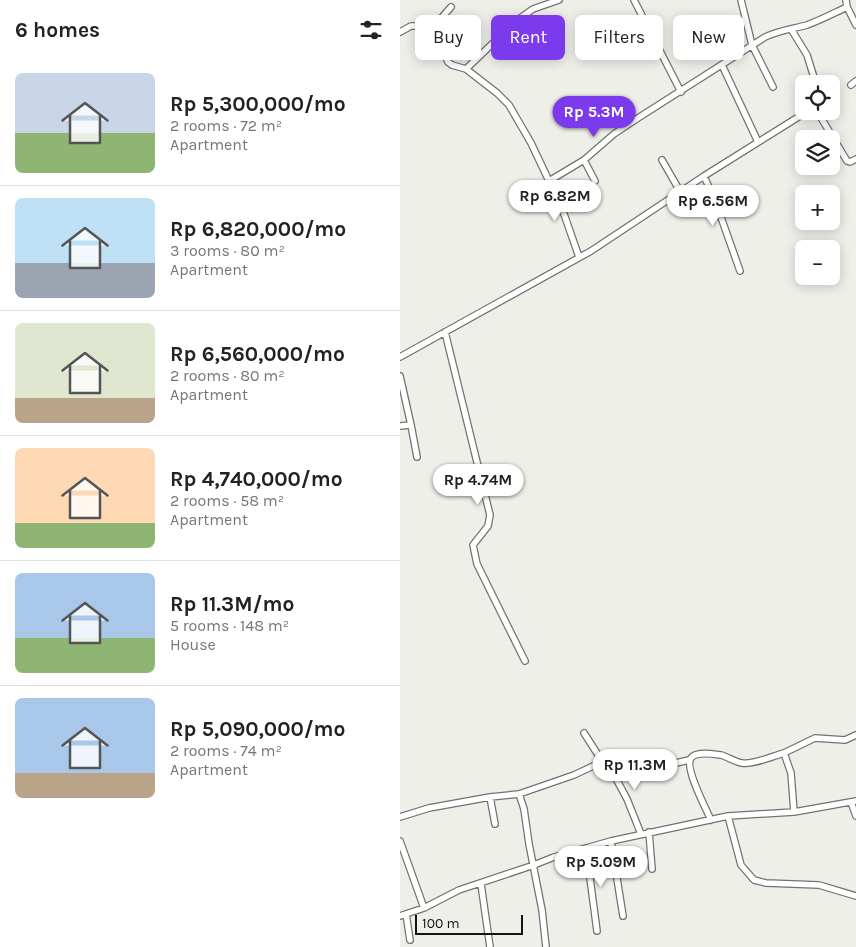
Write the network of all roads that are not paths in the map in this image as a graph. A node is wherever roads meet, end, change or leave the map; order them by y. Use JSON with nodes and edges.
{"nodes":[{"id":1,"x":559,"y":0,"type":"edge"},
{"id":2,"x":634,"y":0,"type":"edge"},
{"id":3,"x":741,"y":0,"type":"edge"},
{"id":4,"x":846,"y":3,"type":"edge"},
{"id":5,"x":452,"y":7,"type":"dead end"},
{"id":6,"x":445,"y":15,"type":"edge"},
{"id":7,"x":415,"y":25,"type":"edge"},
{"id":8,"x":856,"y":25,"type":"edge"},
{"id":9,"x":792,"y":29,"type":"junction"},
{"id":10,"x":400,"y":32,"type":"edge"},
{"id":11,"x":752,"y":45,"type":"junction"},
{"id":12,"x":447,"y":60,"type":"edge"},
{"id":13,"x":722,"y":65,"type":"junction"},
{"id":14,"x":466,"y":69,"type":"junction"},
{"id":15,"x":813,"y":75,"type":"edge"},
{"id":16,"x":772,"y":87,"type":"dead end"},
{"id":17,"x":680,"y":92,"type":"junction"},
{"id":18,"x":795,"y":119,"type":"edge"},
{"id":19,"x":822,"y":120,"type":"edge"},
{"id":20,"x":758,"y":142,"type":"junction"},
{"id":21,"x":856,"y":159,"type":"edge"},
{"id":22,"x":584,"y":160,"type":"junction"},
{"id":23,"x":662,"y":160,"type":"dead end"},
{"id":24,"x":704,"y":176,"type":"junction"},
{"id":25,"x":549,"y":181,"type":"junction"},
{"id":26,"x":595,"y":181,"type":"dead end"},
{"id":27,"x":681,"y":193,"type":"junction"},
{"id":28,"x":579,"y":257,"type":"junction"},
{"id":29,"x":740,"y":271,"type":"dead end"},
{"id":30,"x":445,"y":332,"type":"junction"},
{"id":31,"x":400,"y":357,"type":"edge"},
{"id":32,"x":400,"y":376,"type":"edge"},
{"id":33,"x":401,"y":388,"type":"edge"},
{"id":34,"x":412,"y":425,"type":"junction"},
{"id":35,"x":400,"y":426,"type":"edge"},
{"id":36,"x":417,"y":457,"type":"dead end"},
{"id":37,"x":525,"y":660,"type":"dead end"},
{"id":38,"x":584,"y":733,"type":"dead end"},
{"id":39,"x":856,"y":734,"type":"edge"},
{"id":40,"x":784,"y":753,"type":"junction"},
{"id":41,"x":689,"y":760,"type":"junction"},
{"id":42,"x":604,"y":761,"type":"junction"},
{"id":43,"x":519,"y":794,"type":"junction"},
{"id":44,"x":490,"y":797,"type":"junction"},
{"id":45,"x":854,"y":801,"type":"edge"},
{"id":46,"x":794,"y":812,"type":"junction"},
{"id":47,"x":728,"y":816,"type":"junction"},
{"id":48,"x":856,"y":816,"type":"edge"},
{"id":49,"x":400,"y":817,"type":"edge"},
{"id":50,"x":711,"y":820,"type":"junction"},
{"id":51,"x":495,"y":824,"type":"dead end"},
{"id":52,"x":649,"y":832,"type":"junction"},
{"id":53,"x":641,"y":834,"type":"junction"},
{"id":54,"x":400,"y":841,"type":"edge"},
{"id":55,"x":612,"y":841,"type":"junction"},
{"id":56,"x":586,"y":848,"type":"junction"},
{"id":57,"x":534,"y":865,"type":"junction"},
{"id":58,"x":652,"y":869,"type":"dead end"},
{"id":59,"x":481,"y":884,"type":"junction"},
{"id":60,"x":856,"y":896,"type":"edge"},
{"id":61,"x":424,"y":908,"type":"junction"},
{"id":62,"x":403,"y":915,"type":"edge"},
{"id":63,"x":623,"y":916,"type":"dead end"},
{"id":64,"x":597,"y":931,"type":"dead end"},
{"id":65,"x":410,"y":940,"type":"dead end"},
{"id":66,"x":490,"y":947,"type":"edge"},
{"id":67,"x":546,"y":947,"type":"edge"}],
"edges":[{"from":1,"to":14,"type":"street"},
{"from":2,"to":17,"type":"street"},
{"from":3,"to":11,"type":"street"},
{"from":4,"to":8,"type":"street"},
{"from":4,"to":9,"type":"street"},
{"from":5,"to":6,"type":"street"},
{"from":7,"to":10,"type":"street"},
{"from":9,"to":11,"type":"street"},
{"from":9,"to":15,"type":"street"},
{"from":11,"to":13,"type":"street"},
{"from":11,"to":16,"type":"street"},
{"from":12,"to":14,"type":"street"},
{"from":13,"to":17,"type":"street"},
{"from":13,"to":20,"type":"street"},
{"from":14,"to":25,"type":"street"},
{"from":17,"to":22,"type":"street"},
{"from":18,"to":20,"type":"street"},
{"from":19,"to":21,"type":"street"},
{"from":20,"to":24,"type":"street"},
{"from":22,"to":25,"type":"street"},
{"from":22,"to":26,"type":"street"},
{"from":23,"to":27,"type":"street"},
{"from":24,"to":27,"type":"street"},
{"from":24,"to":29,"type":"street"},
{"from":25,"to":28,"type":"street"},
{"from":27,"to":28,"type":"street"},
{"from":28,"to":30,"type":"street"},
{"from":30,"to":31,"type":"street"},
{"from":30,"to":37,"type":"street"},
{"from":32,"to":33,"type":"street"},
{"from":33,"to":34,"type":"street"},
{"from":34,"to":35,"type":"street"},
{"from":34,"to":36,"type":"street"},
{"from":38,"to":42,"type":"street"},
{"from":39,"to":40,"type":"street"},
{"from":40,"to":41,"type":"street"},
{"from":40,"to":46,"type":"street"},
{"from":41,"to":42,"type":"street"},
{"from":41,"to":50,"type":"street"},
{"from":42,"to":43,"type":"street"},
{"from":42,"to":53,"type":"street"},
{"from":43,"to":44,"type":"street"},
{"from":43,"to":57,"type":"street"},
{"from":44,"to":49,"type":"street"},
{"from":44,"to":51,"type":"street"},
{"from":45,"to":46,"type":"street"},
{"from":45,"to":48,"type":"street"},
{"from":46,"to":47,"type":"street"},
{"from":47,"to":50,"type":"street"},
{"from":47,"to":60,"type":"street"},
{"from":50,"to":52,"type":"street"},
{"from":52,"to":53,"type":"street"},
{"from":52,"to":58,"type":"street"},
{"from":53,"to":55,"type":"street"},
{"from":54,"to":61,"type":"street"},
{"from":55,"to":56,"type":"street"},
{"from":55,"to":63,"type":"street"},
{"from":56,"to":57,"type":"street"},
{"from":56,"to":64,"type":"street"},
{"from":57,"to":59,"type":"street"},
{"from":57,"to":67,"type":"street"},
{"from":59,"to":61,"type":"street"},
{"from":59,"to":66,"type":"street"},
{"from":61,"to":62,"type":"street"},
{"from":62,"to":65,"type":"street"}]}
